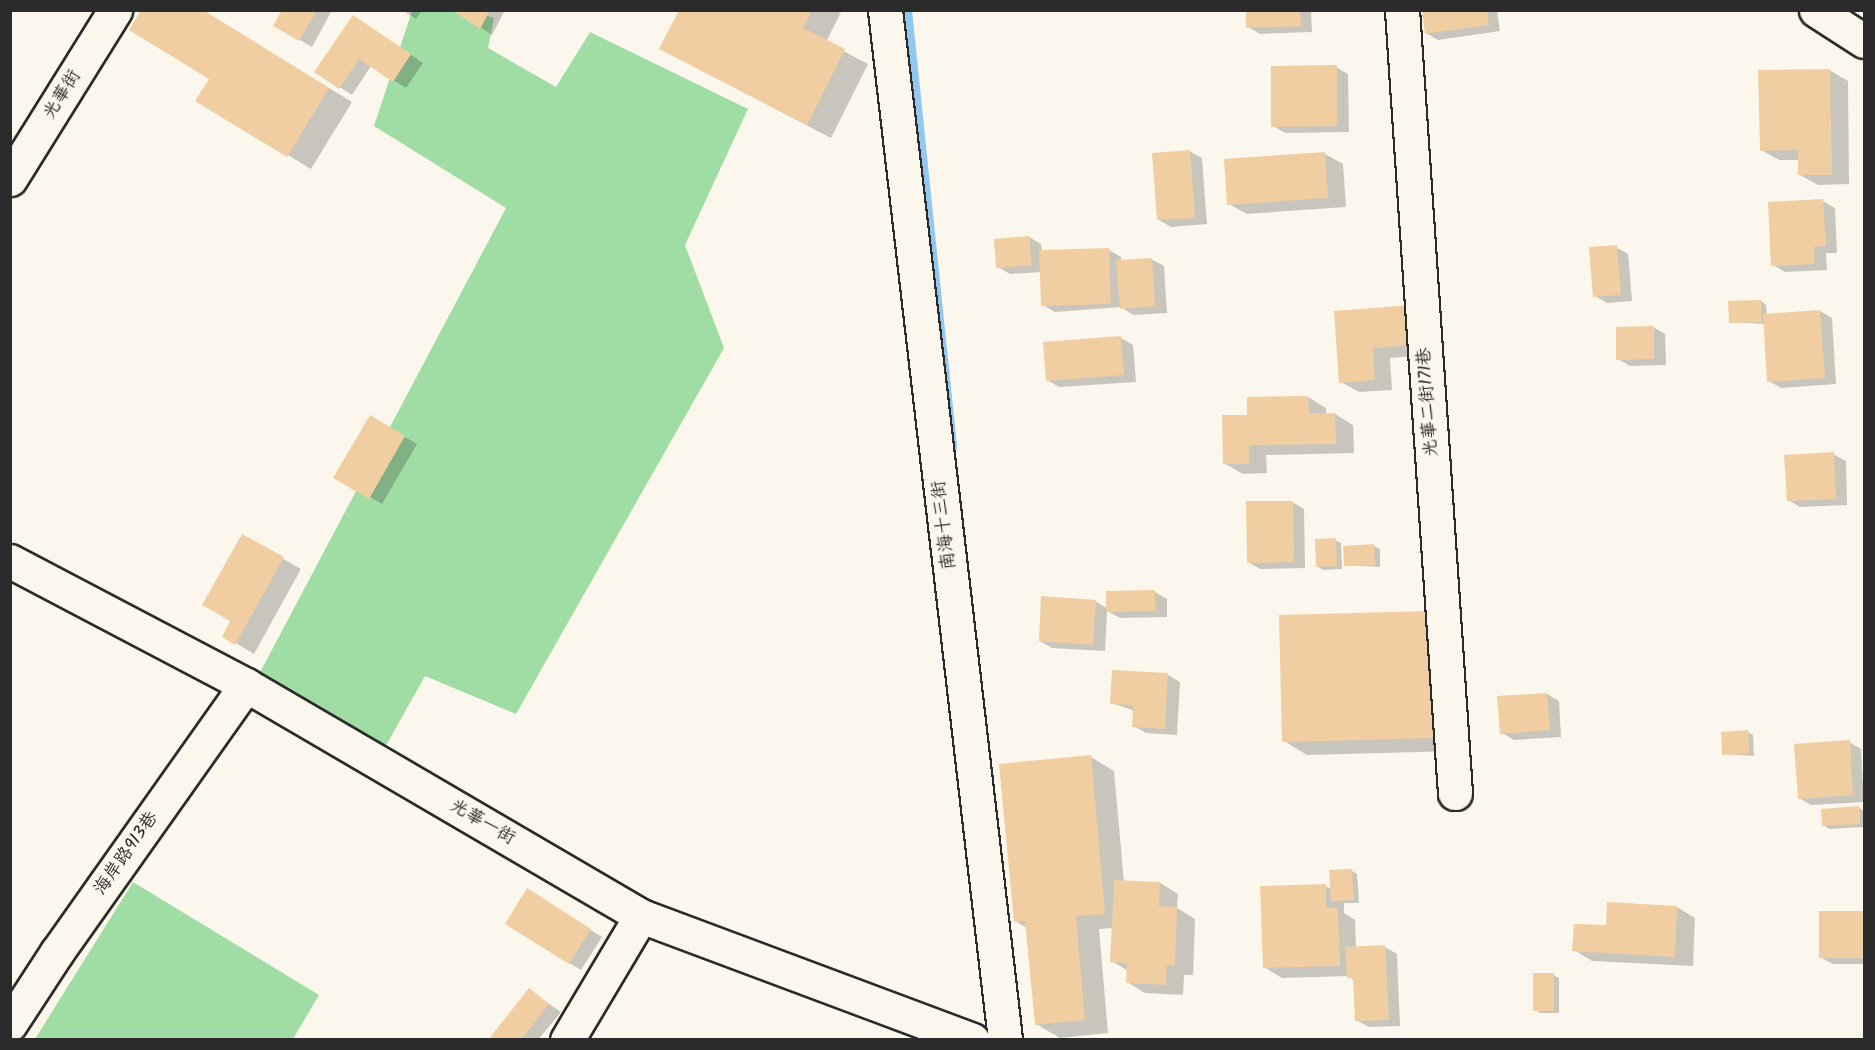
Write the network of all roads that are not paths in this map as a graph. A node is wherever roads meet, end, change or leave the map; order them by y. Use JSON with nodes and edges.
{"nodes":[{"id":1,"x":116,"y":10,"type":"edge"},
{"id":2,"x":885,"y":10,"type":"edge"},
{"id":3,"x":1402,"y":10,"type":"edge"},
{"id":4,"x":1815,"y":10,"type":"edge"},
{"id":5,"x":1864,"y":41,"type":"edge"},
{"id":6,"x":10,"y":179,"type":"edge"},
{"id":7,"x":10,"y":561,"type":"edge"},
{"id":8,"x":246,"y":685,"type":"junction"},
{"id":9,"x":1455,"y":793,"type":"dead end"},
{"id":10,"x":641,"y":916,"type":"junction"},
{"id":11,"x":10,"y":1024,"type":"edge"},
{"id":12,"x":567,"y":1040,"type":"edge"},
{"id":13,"x":973,"y":1040,"type":"edge"},
{"id":14,"x":1005,"y":1040,"type":"edge"}],
"edges":[{"from":1,"to":6,"type":"street","name":"光華街"},
{"from":2,"to":14,"type":"street","name":"南海十三街"},
{"from":3,"to":9,"type":"street","name":"光華二街171巷"},
{"from":4,"to":5,"type":"street"},
{"from":7,"to":8,"type":"street","name":"光華一街"},
{"from":8,"to":10,"type":"street","name":"光華一街"},
{"from":8,"to":11,"type":"street","name":"海岸路913巷"},
{"from":10,"to":12,"type":"street"},
{"from":10,"to":13,"type":"street","name":"光華一街"}]}
